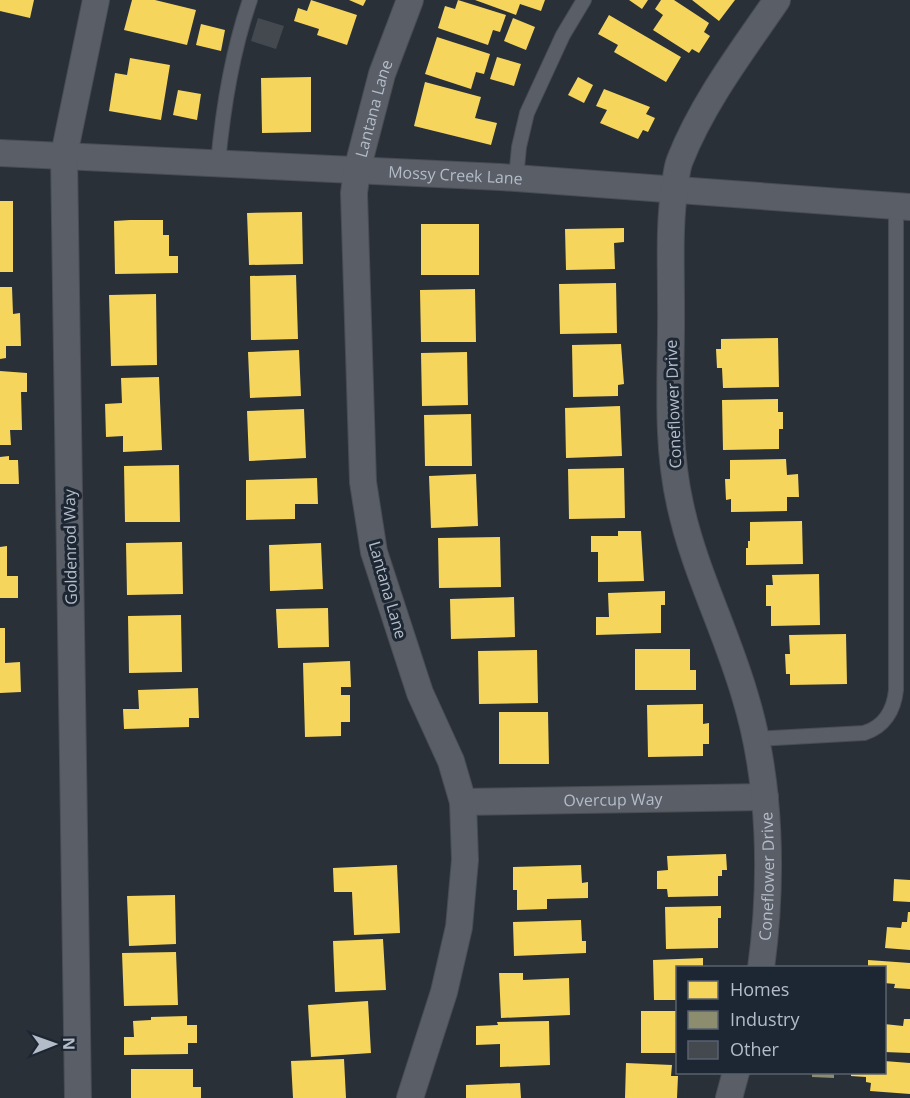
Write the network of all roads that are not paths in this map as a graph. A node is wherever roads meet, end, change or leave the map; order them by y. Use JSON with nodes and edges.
{"nodes":[{"id":1,"x":96,"y":0,"type":"edge"},
{"id":2,"x":250,"y":0,"type":"edge"},
{"id":3,"x":410,"y":0,"type":"edge"},
{"id":4,"x":584,"y":0,"type":"edge"},
{"id":5,"x":777,"y":0,"type":"edge"},
{"id":6,"x":0,"y":153,"type":"edge"},
{"id":7,"x":64,"y":156,"type":"junction"},
{"id":8,"x":218,"y":163,"type":"junction"},
{"id":9,"x":357,"y":170,"type":"junction"},
{"id":10,"x":516,"y":178,"type":"junction"},
{"id":11,"x":674,"y":190,"type":"junction"},
{"id":12,"x":903,"y":207,"type":"edge"},
{"id":13,"x":755,"y":739,"type":"junction"},
{"id":14,"x":765,"y":797,"type":"junction"},
{"id":15,"x":463,"y":802,"type":"junction"},
{"id":16,"x":761,"y":966,"type":"edge"},
{"id":17,"x":735,"y":1074,"type":"edge"},
{"id":18,"x":78,"y":1098,"type":"edge"},
{"id":19,"x":410,"y":1098,"type":"edge"},
{"id":20,"x":729,"y":1098,"type":"edge"}],
"edges":[{"from":1,"to":7,"type":"street","name":"Goldenrod Way"},
{"from":2,"to":8,"type":"lane"},
{"from":3,"to":9,"type":"street","name":"Lantana Lane"},
{"from":4,"to":10,"type":"lane"},
{"from":5,"to":11,"type":"street","name":"Coneflower Drive"},
{"from":6,"to":7,"type":"street","name":"Mossy Creek Lane"},
{"from":7,"to":8,"type":"street","name":"Mossy Creek Lane"},
{"from":7,"to":18,"type":"street","name":"Goldenrod Way"},
{"from":8,"to":9,"type":"street","name":"Mossy Creek Lane"},
{"from":9,"to":10,"type":"street","name":"Mossy Creek Lane"},
{"from":9,"to":15,"type":"street","name":"Lantana Lane"},
{"from":10,"to":11,"type":"street","name":"Mossy Creek Lane"},
{"from":11,"to":12,"type":"street","name":"Mossy Creek Lane"},
{"from":11,"to":13,"type":"street","name":"Coneflower Drive"},
{"from":12,"to":13,"type":"lane"},
{"from":13,"to":14,"type":"street","name":"Coneflower Drive"},
{"from":14,"to":15,"type":"street","name":"Overcup Way"},
{"from":14,"to":16,"type":"street","name":"Coneflower Drive"},
{"from":15,"to":19,"type":"street","name":"Lantana Lane"},
{"from":17,"to":20,"type":"street"}]}
